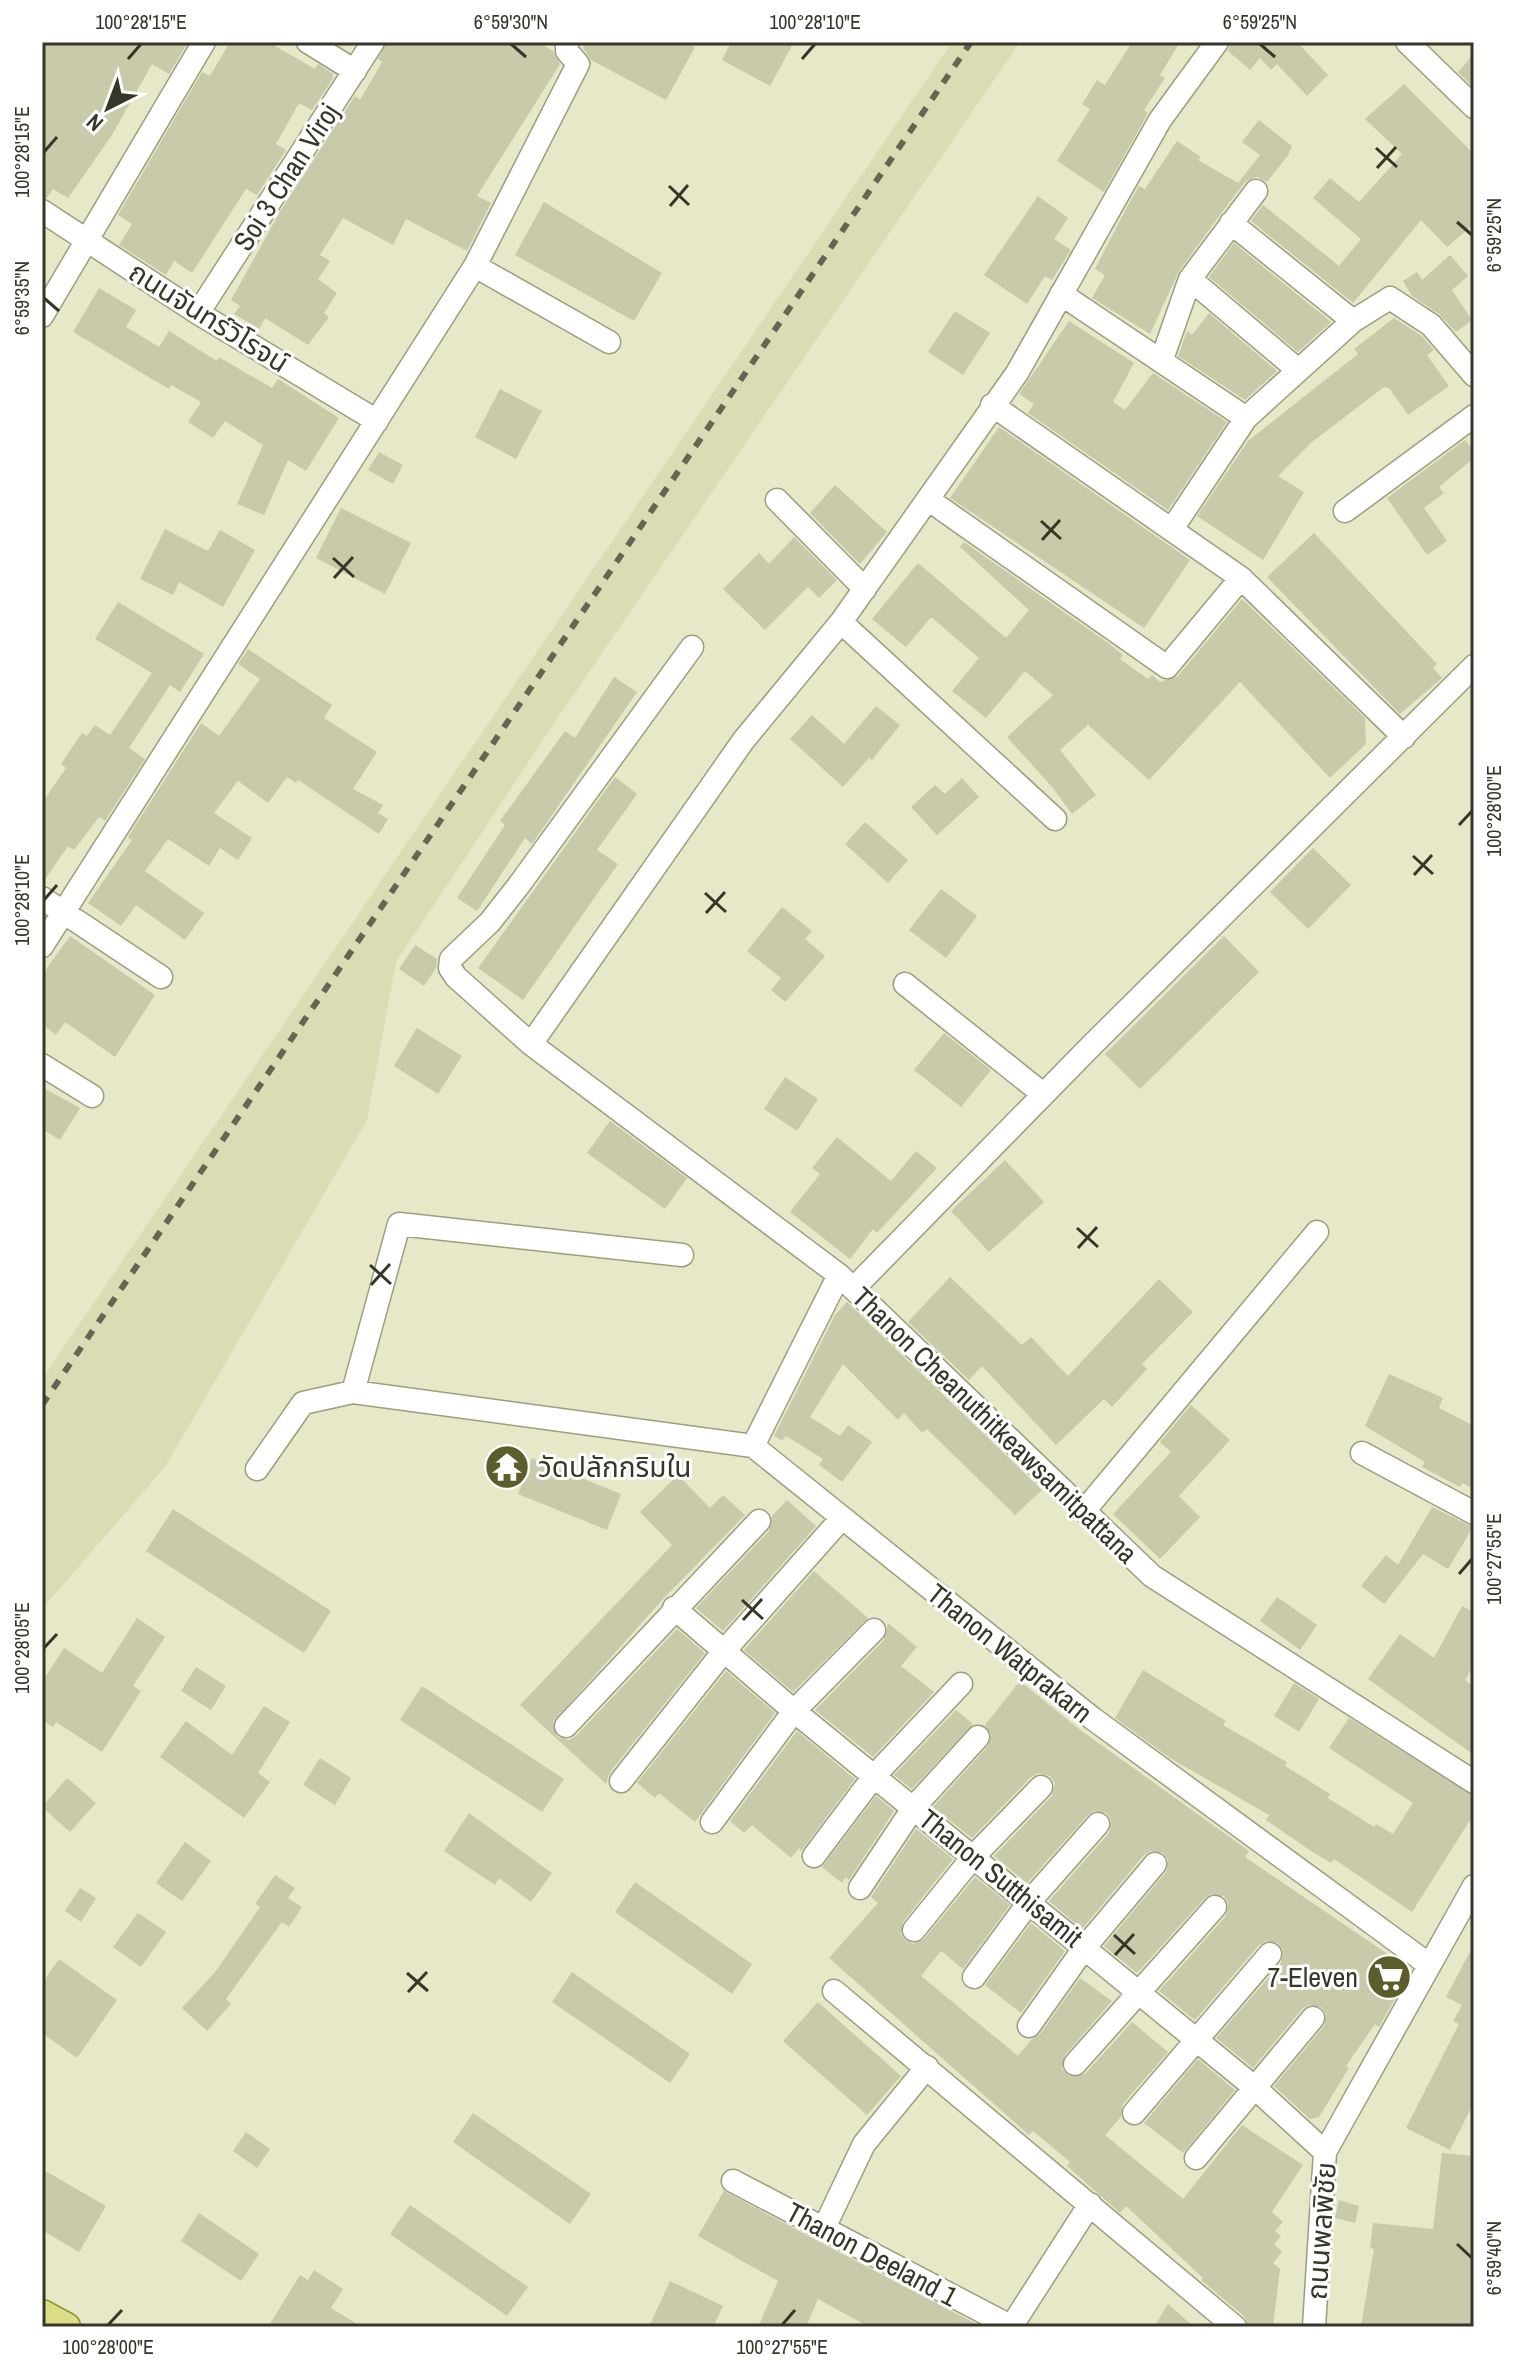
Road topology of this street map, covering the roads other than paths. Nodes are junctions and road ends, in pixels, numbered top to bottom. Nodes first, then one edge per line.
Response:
1 (204, 42) edge
2 (308, 42) edge
3 (373, 42) edge
4 (567, 42) edge
5 (1217, 42) edge
6 (1407, 42) edge
7 (355, 71) junction
8 (1474, 107) edge
9 (1256, 191) dead end
10 (42, 211) edge
11 (1231, 223) junction
12 (88, 239) junction
13 (475, 266) junction
14 (1190, 279) junction
15 (1061, 294) junction
16 (198, 313) junction
17 (42, 316) edge
18 (1353, 321) junction
19 (609, 342) dead end
20 (1162, 359) junction
21 (1298, 370) junction
22 (1474, 375) edge
23 (992, 405) junction
24 (1474, 416) edge
25 (1246, 418) junction
26 (377, 421) junction
27 (777, 500) dead end
28 (929, 500) junction
29 (1345, 511) dead end
30 (1172, 529) junction
31 (1241, 578) junction
32 (865, 589) junction
33 (841, 622) junction
34 (692, 647) dead end
35 (1474, 666) edge
36 (1404, 737) junction
37 (1055, 819) dead end
38 (42, 898) edge
39 (65, 911) junction
40 (42, 946) edge
41 (161, 977) dead end
42 (905, 984) dead end
43 (531, 1044) junction
44 (42, 1065) edge
45 (1043, 1094) junction
46 (92, 1096) dead end
47 (1317, 1232) dead end
48 (682, 1255) dead end
49 (846, 1282) junction
50 (353, 1392) junction
51 (753, 1446) junction
52 (1362, 1453) dead end
53 (257, 1469) dead end
54 (1084, 1511) junction
55 (1474, 1513) edge
56 (842, 1518) junction
57 (759, 1521) dead end
58 (674, 1608) junction
59 (874, 1630) dead end
60 (724, 1651) junction
61 (961, 1684) dead end
62 (794, 1711) junction
63 (566, 1726) dead end
64 (978, 1737) dead end
65 (875, 1775) junction
66 (621, 1781) dead end
67 (1474, 1782) edge
68 (1041, 1787) dead end
69 (914, 1807) junction
70 (712, 1822) dead end
71 (1098, 1824) dead end
72 (814, 1856) dead end
73 (973, 1857) junction
74 (1155, 1864) dead end
75 (1474, 1886) edge
76 (860, 1888) dead end
77 (1030, 1901) junction
78 (1215, 1907) dead end
79 (914, 1930) dead end
80 (1085, 1947) junction
81 (1270, 1954) dead end
82 (1428, 1964) junction
83 (974, 1977) dead end
84 (1138, 1990) junction
85 (834, 1991) dead end
86 (1313, 2018) dead end
87 (1029, 2026) dead end
88 (1198, 2040) junction
89 (1075, 2064) dead end
90 (927, 2067) junction
91 (1254, 2087) junction
92 (1134, 2113) dead end
93 (1325, 2152) junction
94 (1196, 2158) dead end
95 (733, 2181) dead end
96 (1090, 2204) junction
97 (824, 2228) junction
98 (42, 2314) edge
99 (66, 2327) edge
100 (1011, 2327) edge
101 (1235, 2327) edge
102 (1314, 2327) edge

1 - 12 street
2 - 7 street
3 - 7 street, Soi 3 Chan Viroj
4 - 13 street
5 - 15 street
6 - 8 street
7 - 16 street, Soi 3 Chan Viroj
9 - 11 street
10 - 12 street, ถนนจันทร์วิโรจน์
11 - 14 street
11 - 18 street
12 - 16 street, ถนนจันทร์วิโรจน์
12 - 17 street
13 - 19 street
13 - 26 street
14 - 20 street
14 - 21 street
15 - 20 street
15 - 23 street
16 - 26 street, ถนนจันทร์วิโรจน์
18 - 21 street
18 - 22 street
20 - 25 street
21 - 25 street
23 - 28 street
23 - 30 street
24 - 29 street
25 - 30 street
26 - 39 street
27 - 32 street
28 - 31 street
28 - 32 street
30 - 31 street
31 - 36 street
32 - 33 street
33 - 37 street
33 - 43 street
34 - 43 street, Thanon Cheanuthitkeawsamitpattana
35 - 36 street
36 - 45 street
38 - 39 street
39 - 40 street
39 - 41 street
42 - 45 street
43 - 49 street, Thanon Cheanuthitkeawsamitpattana
44 - 46 street
45 - 49 street
47 - 54 street
48 - 50 street
49 - 51 street
49 - 54 street, Thanon Cheanuthitkeawsamitpattana
50 - 51 street
50 - 53 street
51 - 56 street, Thanon Watprakarn
52 - 55 street
54 - 67 street, Thanon Cheanuthitkeawsamitpattana
56 - 60 street
56 - 82 street, Thanon Watprakarn
57 - 58 street
58 - 60 street, Thanon Sutthisamit
58 - 63 street
59 - 62 street
60 - 62 street, Thanon Sutthisamit
60 - 66 street
61 - 65 street
62 - 65 street, Thanon Sutthisamit
62 - 70 street
64 - 69 street
65 - 69 street, Thanon Sutthisamit
65 - 72 street
68 - 73 street
69 - 73 street, Thanon Sutthisamit
69 - 76 street
71 - 77 street
73 - 77 street, Thanon Sutthisamit
73 - 79 street
74 - 80 street
75 - 82 street, ถนนพลพิชัย
77 - 80 street, Thanon Sutthisamit
77 - 83 street
78 - 84 street
80 - 84 street, Thanon Sutthisamit
80 - 87 street
81 - 88 street
82 - 93 street, ถนนพลพิชัย
84 - 88 street, Thanon Sutthisamit
84 - 89 street
85 - 90 street
86 - 91 street
88 - 91 street, Thanon Sutthisamit
88 - 92 street
90 - 96 street
90 - 97 street
91 - 93 street, Thanon Sutthisamit
91 - 94 street
93 - 102 street, ถนนพลพิชัย
95 - 97 street, Thanon Deeland 1
96 - 100 street
96 - 101 street
97 - 100 street, Thanon Deeland 1
98 - 99 main road

